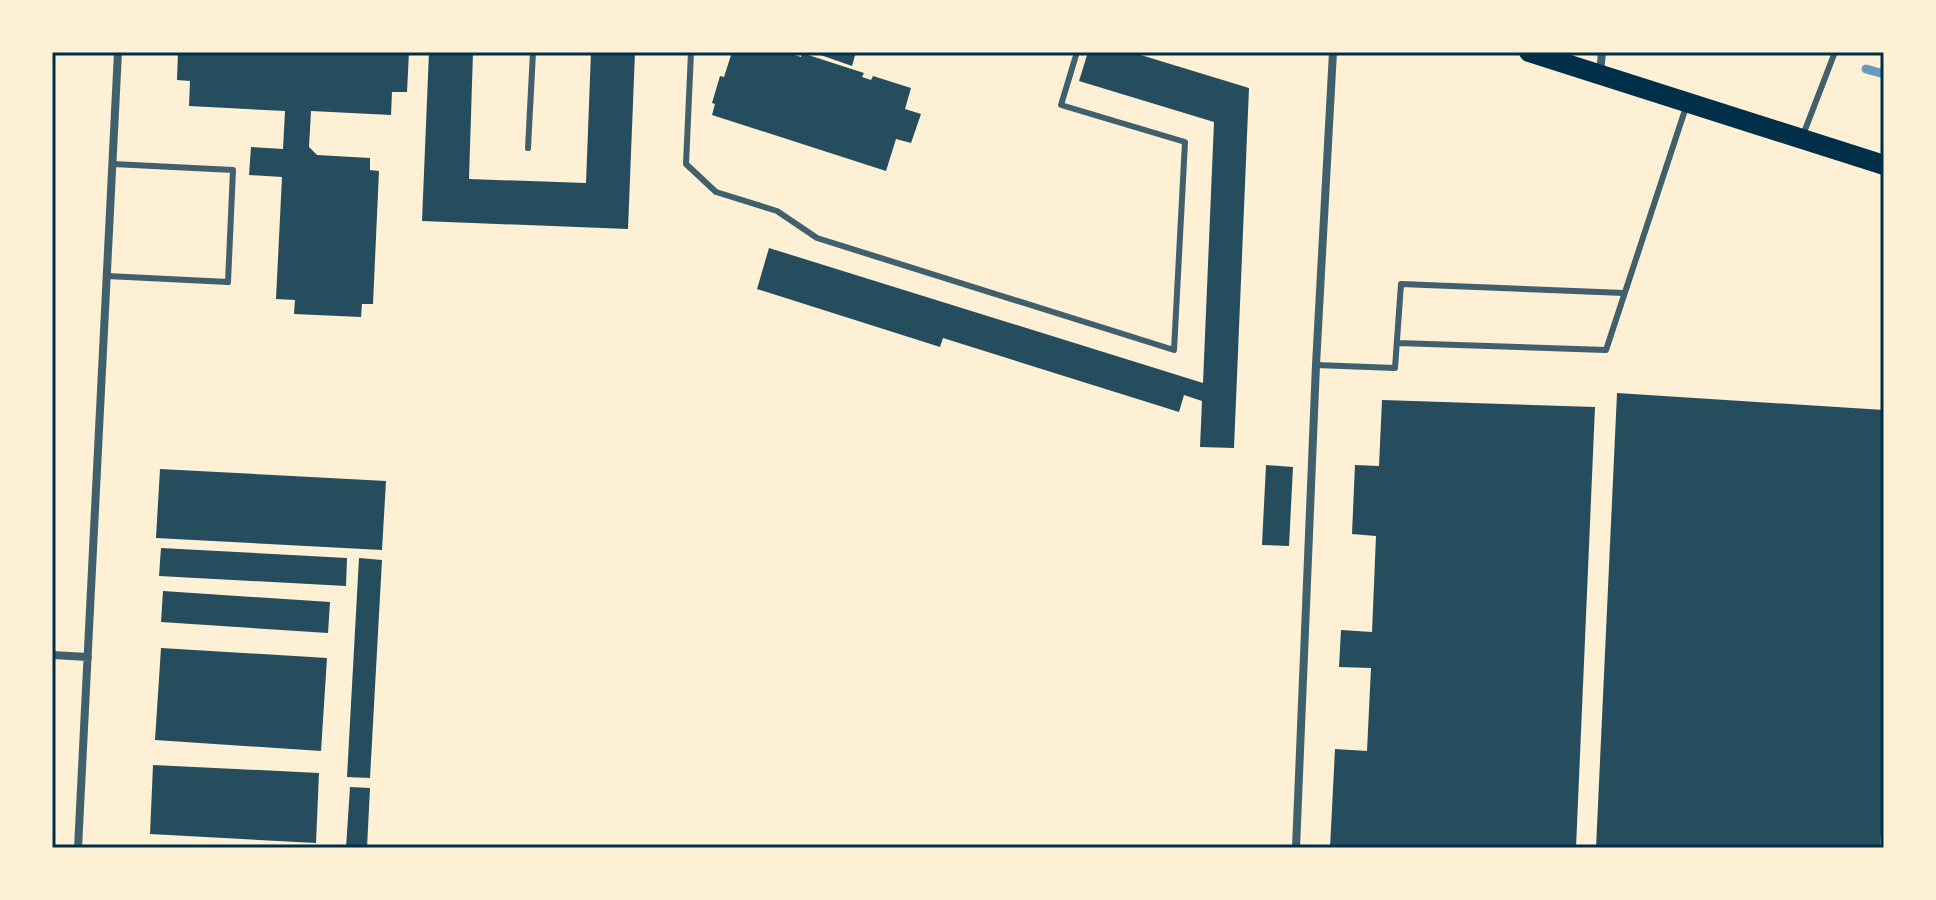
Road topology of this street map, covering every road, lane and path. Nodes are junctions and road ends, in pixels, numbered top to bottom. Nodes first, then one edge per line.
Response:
1 (118, 52) edge
2 (533, 52) edge
3 (691, 52) edge
4 (1077, 52) edge
5 (1333, 52) edge
6 (1529, 52) edge
7 (1602, 52) edge
8 (1835, 52) edge
9 (1600, 74) junction
10 (1687, 103) junction
11 (1802, 139) junction
12 (528, 148) dead end
13 (113, 164) junction
14 (1884, 165) edge
15 (107, 276) junction
16 (1624, 293) junction
17 (1397, 343) junction
18 (1316, 365) junction
19 (52, 655) edge
20 (88, 657) junction
21 (78, 848) edge
22 (1296, 848) edge

1 - 13 street
2 - 12 lane
3 - 4 lane
5 - 18 street
6 - 9 main road
7 - 9 street
8 - 11 lane
9 - 10 main road
10 - 11 main road
10 - 16 lane
11 - 14 main road
13 - 15 street
13 - 15 lane
15 - 20 street
16 - 17 lane
16 - 17 lane
17 - 18 lane
18 - 22 street
19 - 20 street
20 - 21 street

